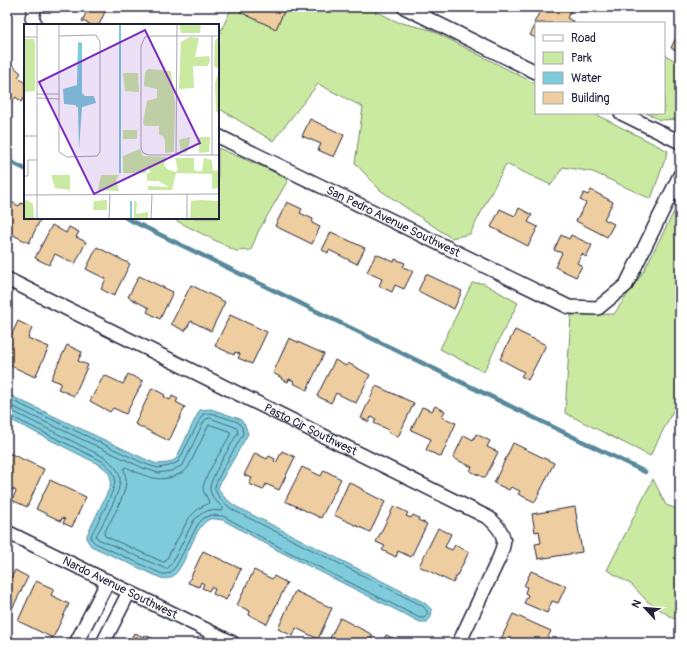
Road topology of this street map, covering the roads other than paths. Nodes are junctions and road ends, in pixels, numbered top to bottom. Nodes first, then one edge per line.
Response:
1 (35, 7) edge
2 (404, 7) edge
3 (35, 24) edge
4 (535, 72) edge
5 (623, 114) edge
6 (219, 136) edge
7 (680, 142) edge
8 (680, 175) edge
9 (7, 279) edge
10 (7, 532) edge
11 (108, 581) junction
12 (129, 592) junction
13 (76, 643) edge
14 (103, 643) edge
15 (233, 643) edge
16 (459, 643) edge

1 - 3 street
2 - 4 street
5 - 7 street
6 - 8 street, San Pedro Avenue Southwest
9 - 16 street, Pasto Cir Southwest
10 - 11 street, Nardo Avenue Southwest
11 - 12 street, Nardo Avenue Southwest
11 - 13 street
12 - 14 street
12 - 15 street, Nardo Avenue Southwest

